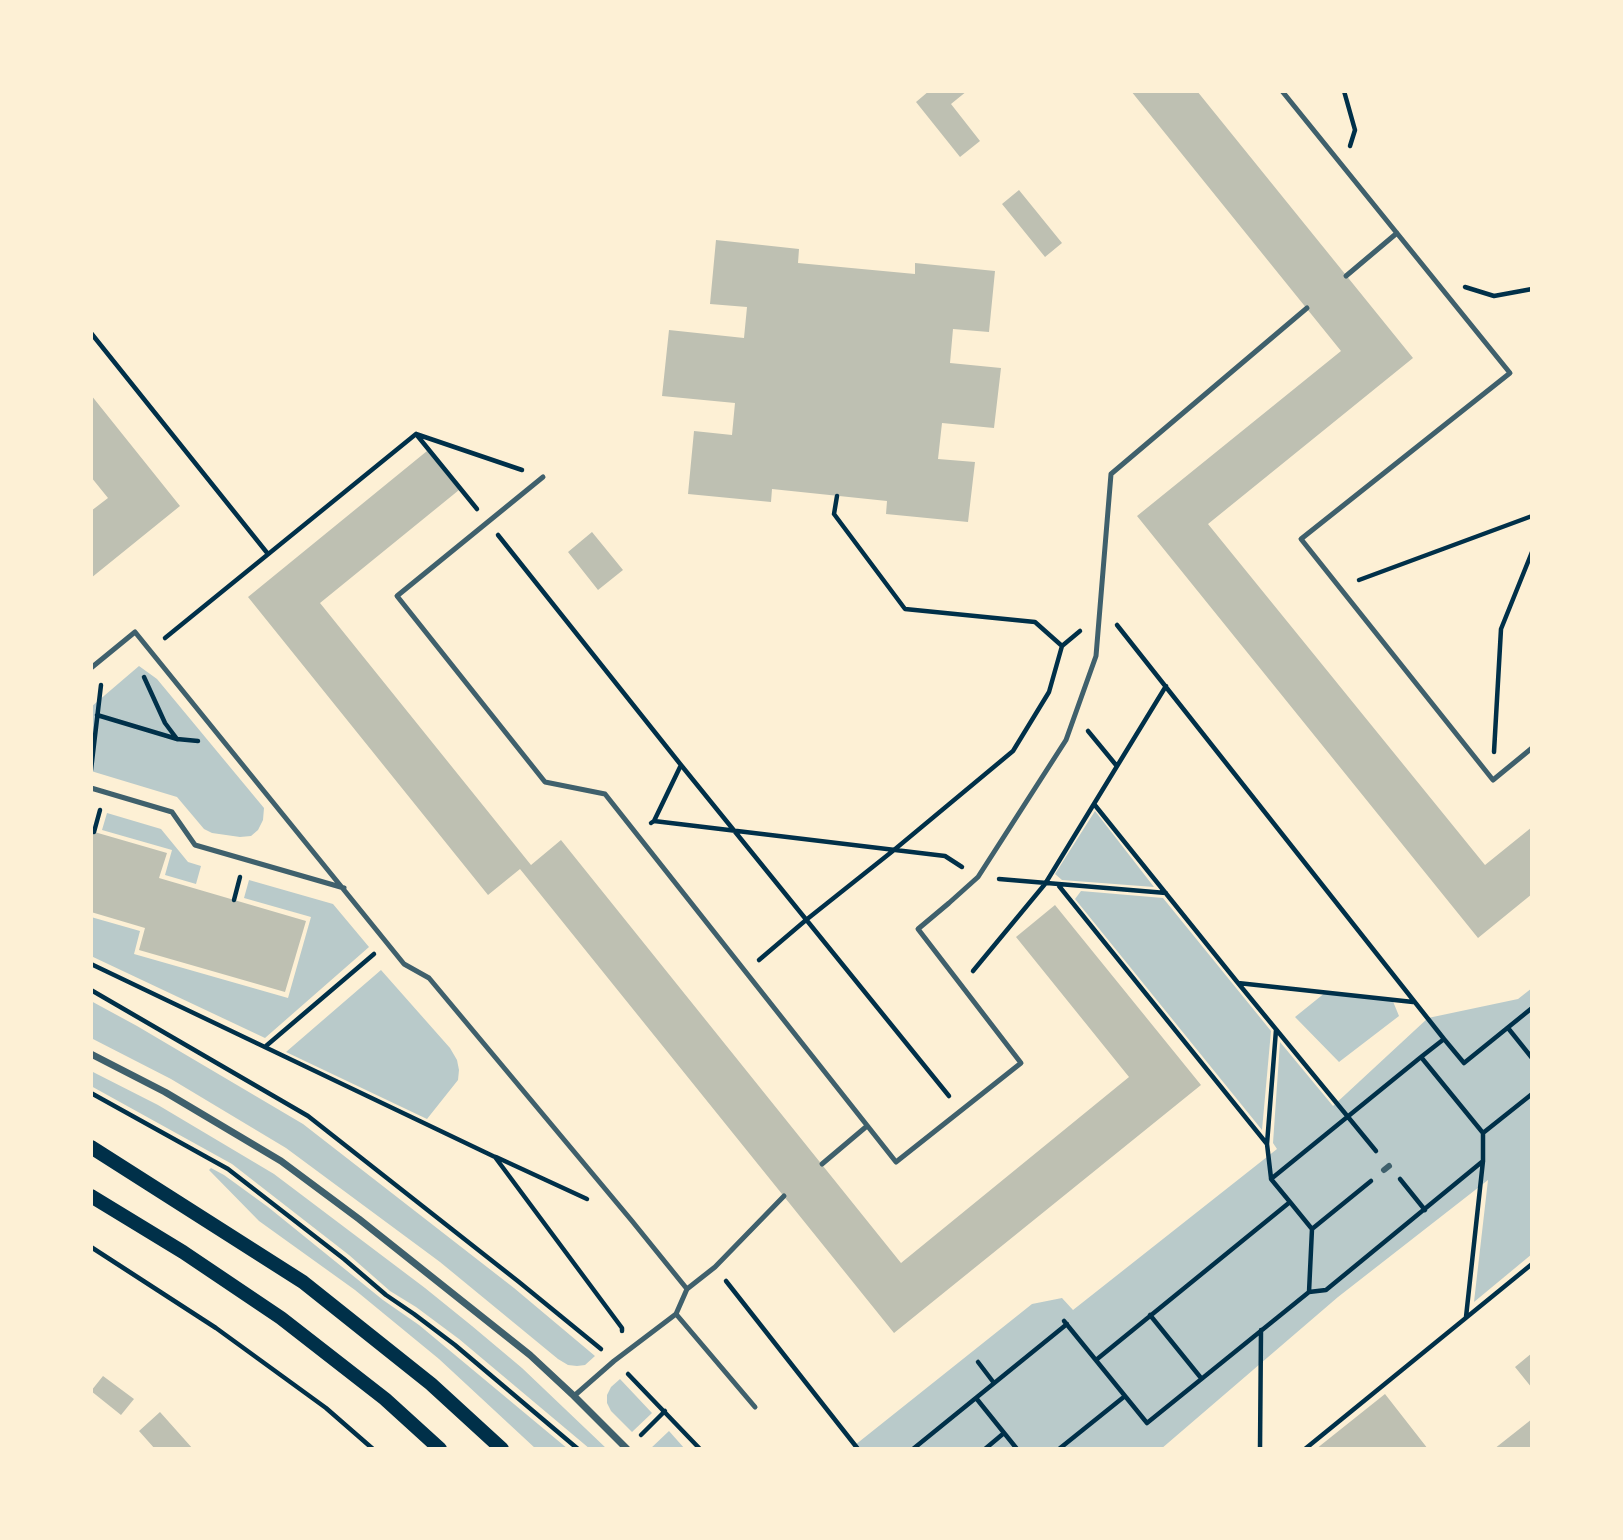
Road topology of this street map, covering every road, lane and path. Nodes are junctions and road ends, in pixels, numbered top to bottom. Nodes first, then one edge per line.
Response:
1 (1282, 91) edge
2 (1344, 91) edge
3 (1343, 167) junction
4 (1397, 233) junction
5 (1346, 276) dead end
6 (1432, 277) junction
7 (1532, 289) edge
8 (1307, 308) dead end
9 (91, 333) edge
10 (416, 434) junction
11 (543, 477) joint
12 (836, 496) dead end
13 (1532, 516) edge
14 (488, 523) junction
15 (1532, 552) edge
16 (268, 554) junction
17 (1339, 587) junction
18 (1101, 605) junction
19 (1100, 616) junction
20 (160, 642) dead end
21 (1062, 646) junction
22 (150, 650) junction
23 (105, 656) junction
24 (91, 668) edge
25 (1166, 686) junction
26 (97, 715) junction
27 (177, 739) junction
28 (226, 744) junction
29 (1532, 748) edge
30 (681, 765) junction
31 (91, 774) edge
32 (1493, 780) junction
33 (91, 788) edge
34 (1094, 804) junction
35 (654, 821) junction
36 (734, 831) junction
37 (636, 834) junction
38 (894, 850) junction
39 (978, 877) junction
40 (1045, 884) junction
41 (1058, 884) junction
42 (344, 888) junction
43 (1166, 893) junction
44 (806, 920) junction
45 (387, 943) junction
46 (91, 964) edge
47 (745, 972) junction
48 (1238, 983) junction
49 (961, 985) junction
50 (91, 990) edge
51 (1414, 1002) junction
52 (1532, 1008) edge
53 (1508, 1028) junction
54 (1276, 1029) junction
55 (1444, 1039) junction
56 (266, 1046) junction
57 (91, 1054) edge
58 (1421, 1057) junction
59 (1532, 1058) edge
60 (91, 1093) edge
61 (1532, 1094) edge
62 (961, 1111) junction
63 (1345, 1119) junction
64 (867, 1126) junction
65 (1483, 1133) junction
66 (1267, 1144) junction
67 (91, 1147) edge
68 (495, 1157) junction
69 (1483, 1161) junction
70 (822, 1164) dead end
71 (1387, 1168) dead end
72 (1272, 1178) junction
73 (91, 1196) edge
74 (784, 1196) dead end
75 (1290, 1202) junction
76 (595, 1203) dead end
77 (1312, 1229) junction
78 (91, 1247) edge
79 (1532, 1264) edge
80 (715, 1267) junction
81 (687, 1289) junction
82 (1309, 1292) junction
83 (676, 1314) junction
84 (1150, 1315) junction
85 (1466, 1318) junction
86 (1261, 1329) junction
87 (1096, 1360) junction
88 (614, 1361) junction
89 (978, 1362) dead end
90 (1201, 1378) junction
91 (995, 1383) junction
92 (574, 1396) junction
93 (1125, 1396) junction
94 (976, 1398) junction
95 (755, 1407) dead end
96 (665, 1411) junction
97 (1004, 1433) junction
98 (639, 1437) dead end
99 (915, 1448) edge
100 (373, 1449) edge
101 (440, 1449) edge
102 (502, 1449) edge
103 (578, 1449) edge
104 (627, 1449) edge
105 (700, 1449) edge
106 (858, 1449) edge
107 (985, 1449) edge
108 (1017, 1449) edge
109 (1059, 1449) edge
110 (1260, 1449) edge
111 (1305, 1449) edge

1 - 3 lane
2 - 3 path
3 - 4 lane
4 - 5 lane
4 - 6 lane
6 - 7 path
6 - 17 lane
8 - 18 lane
9 - 16 path
10 - 11 path
10 - 14 path
10 - 16 path
11 - 14 lane
12 - 21 path
13 - 17 path
14 - 30 path
14 - 37 lane
15 - 32 path
16 - 20 path
17 - 32 lane
18 - 19 lane
18 - 25 path
19 - 21 path
19 - 39 lane
21 - 38 path
22 - 23 lane
22 - 27 path
22 - 28 lane
23 - 24 lane
23 - 26 path
25 - 34 path
25 - 51 path
26 - 27 path
26 - 31 path
27 - 28 path
28 - 42 lane
29 - 32 lane
30 - 35 path
30 - 36 path
33 - 42 lane
34 - 40 path
34 - 43 path
35 - 36 path
35 - 37 path
36 - 38 path
36 - 44 path
37 - 47 lane
38 - 39 path
38 - 44 path
39 - 40 path
39 - 49 lane
40 - 41 path
40 - 49 path
41 - 43 path
41 - 66 path
42 - 45 lane
43 - 48 path
44 - 47 path
44 - 62 path
45 - 56 path
45 - 81 lane
46 - 56 path
47 - 64 lane
48 - 51 path
48 - 54 path
49 - 62 lane
50 - 88 path
51 - 55 path
52 - 53 path
53 - 55 path
53 - 59 path
54 - 63 path
54 - 66 path
55 - 58 path
56 - 68 path
57 - 92 street
58 - 63 path
58 - 65 path
60 - 103 path
61 - 65 path
62 - 64 lane
63 - 72 path
64 - 70 lane
65 - 69 path
66 - 72 path
67 - 102 main road
68 - 76 path
68 - 88 path
69 - 82 path
69 - 85 path
71 - 77 path
72 - 75 path
73 - 101 main road
74 - 80 lane
75 - 77 path
75 - 84 path
77 - 82 path
78 - 100 path
79 - 85 path
80 - 81 lane
80 - 106 path
81 - 83 lane
82 - 86 path
83 - 88 lane
83 - 95 lane
84 - 87 path
84 - 90 path
85 - 111 path
86 - 90 path
86 - 110 path
87 - 91 path
87 - 93 path
88 - 92 lane
88 - 96 path
89 - 91 path
90 - 93 path
91 - 94 path
92 - 104 street
93 - 109 path
94 - 97 path
94 - 99 path
96 - 98 path
96 - 105 path
97 - 107 path
97 - 108 path

